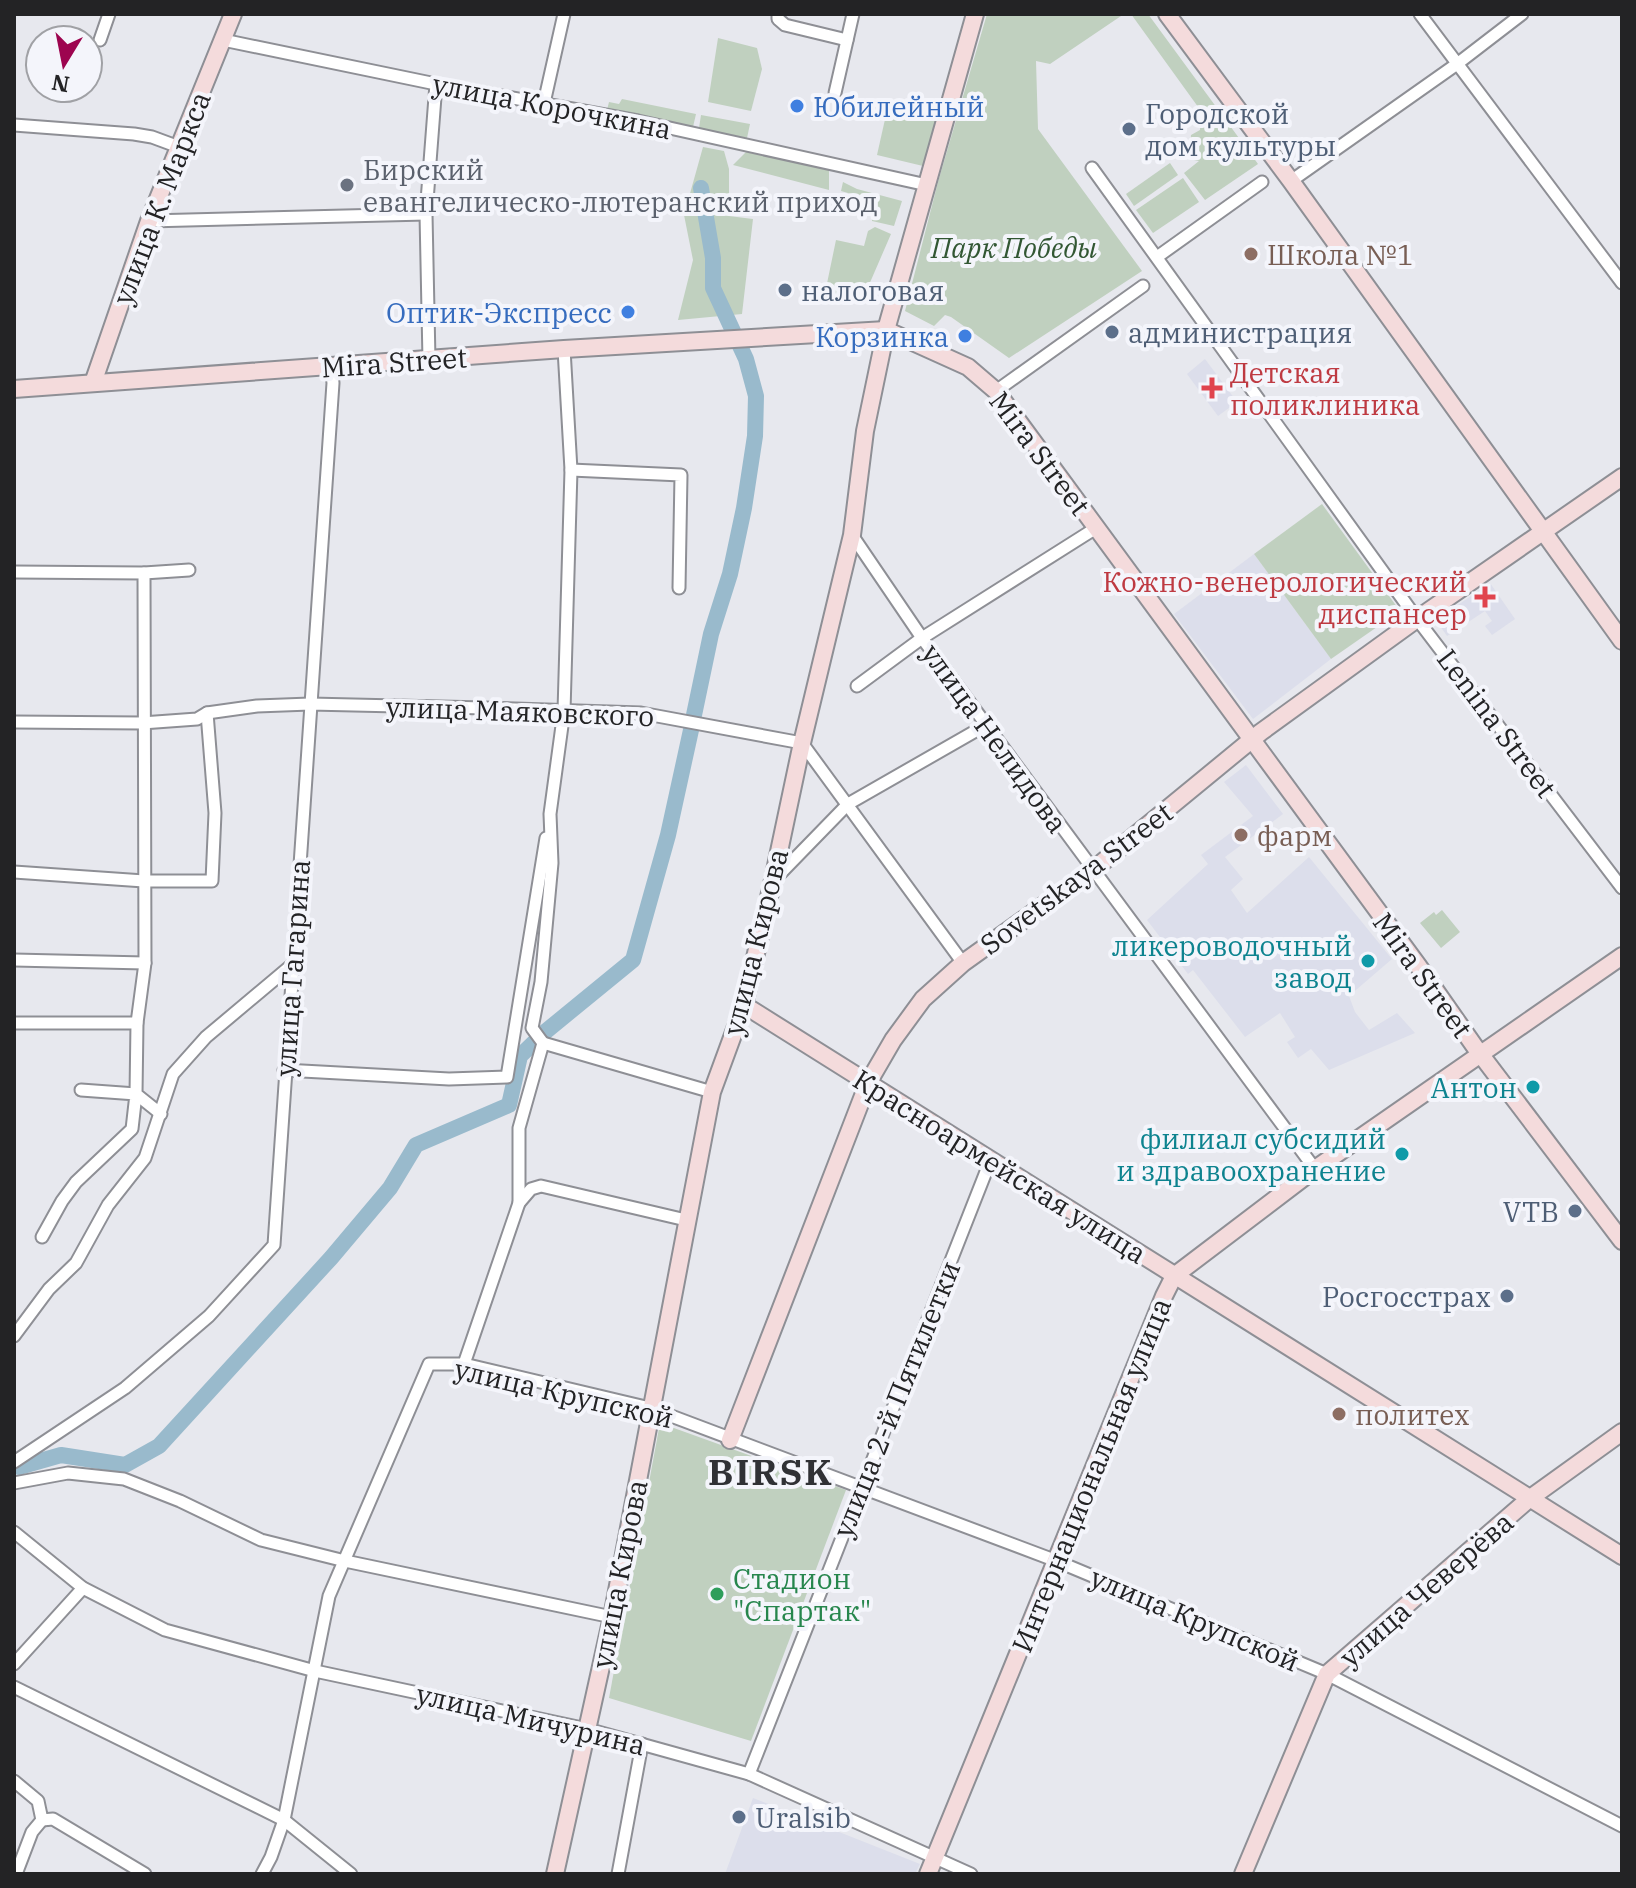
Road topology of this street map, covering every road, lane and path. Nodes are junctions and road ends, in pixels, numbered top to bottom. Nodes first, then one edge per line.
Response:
1 (233, 14) edge
2 (564, 14) edge
3 (778, 14) edge
4 (853, 14) edge
5 (975, 14) edge
6 (1167, 14) edge
7 (1420, 14) edge
8 (1522, 14) edge
9 (223, 40) junction
10 (847, 40) junction
11 (1457, 64) junction
12 (436, 84) junction
13 (835, 93) dead end
14 (544, 103) junction
15 (14, 125) edge
16 (179, 147) junction
17 (1092, 168) dead end
18 (1291, 181) junction
19 (1262, 182) dead end
20 (927, 185) junction
21 (426, 214) junction
22 (149, 221) junction
23 (1157, 257) junction
24 (1622, 283) edge
25 (1143, 286) dead end
26 (886, 330) junction
27 (564, 349) junction
28 (429, 360) junction
29 (331, 367) junction
30 (93, 383) junction
31 (14, 389) edge
32 (996, 391) junction
33 (571, 470) junction
34 (1622, 477) edge
35 (1096, 528) junction
36 (1545, 532) junction
37 (852, 535) junction
38 (189, 570) dead end
39 (14, 572) edge
40 (144, 573) junction
41 (679, 588) dead end
42 (1417, 619) junction
43 (922, 638) junction
44 (1622, 641) edge
45 (857, 686) dead end
46 (310, 704) junction
47 (564, 711) junction
48 (207, 713) junction
49 (14, 722) edge
50 (142, 723) junction
51 (986, 725) junction
52 (1252, 742) junction
53 (802, 743) junction
54 (848, 804) junction
55 (550, 814) junction
56 (1093, 870) junction
57 (14, 872) edge
58 (773, 880) junction
59 (144, 881) junction
60 (1622, 888) edge
61 (1622, 956) edge
62 (14, 960) edge
63 (145, 963) junction
64 (963, 963) junction
65 (293, 964) junction
66 (744, 1005) junction
67 (14, 1023) edge
68 (137, 1023) junction
69 (542, 1042) junction
70 (1481, 1055) junction
71 (284, 1070) junction
72 (868, 1083) junction
73 (81, 1090) dead end
74 (712, 1092) junction
75 (136, 1094) junction
76 (161, 1114) junction
77 (991, 1159) junction
78 (1315, 1169) junction
79 (519, 1203) junction
80 (686, 1220) junction
81 (42, 1237) dead end
82 (1622, 1241) edge
83 (1174, 1276) junction
84 (14, 1336) edge
85 (464, 1364) junction
86 (650, 1408) junction
87 (1622, 1432) edge
88 (730, 1440) junction
89 (14, 1462) edge
90 (14, 1483) edge
91 (862, 1487) junction
92 (1529, 1499) junction
93 (14, 1532) edge
94 (1622, 1556) edge
95 (1054, 1560) junction
96 (345, 1561) junction
97 (83, 1588) junction
98 (612, 1617) junction
99 (14, 1664) edge
100 (315, 1671) junction
101 (1327, 1674) junction
102 (14, 1687) edge
103 (587, 1729) junction
104 (642, 1744) junction
105 (749, 1774) junction
106 (14, 1781) edge
107 (42, 1820) junction
108 (284, 1820) junction
109 (1622, 1826) edge
110 (931, 1867) edge
111 (559, 1873) edge
112 (16, 1874) edge
113 (145, 1874) edge
114 (262, 1874) edge
115 (351, 1874) edge
116 (618, 1874) edge
117 (971, 1874) edge
118 (1243, 1874) edge

1 - 9 street, улица К. Маркса
2 - 14 street
3 - 10 street
4 - 10 street
5 - 20 street, улица Кирова
6 - 18 street
7 - 11 street
8 - 11 street
9 - 12 street, улица Корочкина
9 - 16 street, улица К. Маркса
10 - 13 street
11 - 18 street
11 - 24 street
12 - 14 street, улица Корочкина
12 - 21 street
14 - 20 street, улица Корочкина
15 - 16 street
16 - 22 street, улица К. Маркса
17 - 23 street, Lenina Street
18 - 36 street
19 - 23 street
20 - 26 street, улица Кирова
21 - 22 street
21 - 28 street
22 - 30 street, улица К. Маркса
23 - 42 street, Lenina Street
25 - 32 street
26 - 27 street, Mira Street
26 - 32 street, Mira Street
26 - 37 street, улица Кирова
27 - 28 street, Mira Street
27 - 33 street
28 - 29 street, Mira Street
29 - 30 street, Mira Street
29 - 46 street, улица Гагарина
30 - 31 street, Mira Street
32 - 35 street, Mira Street
33 - 41 street
33 - 47 street
34 - 36 street, Sovetskaya Street
35 - 43 street
35 - 52 street, Mira Street
36 - 42 street, Sovetskaya Street
36 - 44 street
37 - 43 street, улица Нелидова
37 - 53 street, улица Кирова
38 - 40 street
39 - 40 street
40 - 50 street
42 - 52 street, Sovetskaya Street
42 - 60 street, Lenina Street
43 - 45 street
43 - 51 street, улица Нелидова
46 - 47 street, улица Маяковского
46 - 48 street, улица Маяковского
46 - 65 street, улица Гагарина
47 - 53 street, улица Маяковского
47 - 55 street
48 - 50 street, улица Маяковского
48 - 59 street
49 - 50 street, улица Маяковского
50 - 59 street
51 - 54 street
51 - 56 street, улица Нелидова
52 - 56 street, Sovetskaya Street
52 - 70 street, Mira Street
53 - 54 street
53 - 58 street, улица Кирова
54 - 58 street
54 - 64 street
55 - 69 street
55 - 71 street
56 - 64 street, Sovetskaya Street
56 - 78 street, улица Нелидова
57 - 59 street
58 - 66 street, улица Кирова
59 - 63 street
61 - 70 street, Интернациональная улица
62 - 63 street
63 - 68 street
64 - 72 street, Sovetskaya Street
65 - 71 street, улица Гагарина
65 - 76 street
66 - 72 street, Красноармейская улица
66 - 74 street, улица Кирова
67 - 68 street
68 - 75 street
69 - 74 street
69 - 79 street
70 - 78 street, Интернациональная улица
70 - 82 street, Mira Street
71 - 89 street, улица Гагарина
72 - 77 street, Красноармейская улица
72 - 88 street, Sovetskaya Street
73 - 75 street
74 - 80 street, улица Кирова
75 - 76 street
75 - 81 street
76 - 84 street
77 - 83 street, Красноармейская улица
77 - 91 street, улица 2-й Пятилетки
78 - 83 street, Интернациональная улица
79 - 80 street
79 - 85 street
80 - 86 street, улица Кирова
83 - 92 street, Красноармейская улица
83 - 95 street, Интернациональная улица
85 - 86 street, улица Крупской
85 - 96 street, улица Крупской
86 - 88 street, улица Крупской
86 - 98 street, улица Кирова
87 - 92 street, улица Чеверёва
88 - 91 street, улица Крупской
90 - 96 street
91 - 95 street, улица Крупской
91 - 105 street, улица 2-й Пятилетки
92 - 94 street, Красноармейская улица
92 - 101 street, улица Чеверёва
93 - 97 street, улица Мичурина
95 - 101 street, улица Крупской
95 - 110 street, Интернациональная улица
96 - 98 street
96 - 100 street
97 - 99 street
97 - 100 street, улица Мичурина
98 - 103 street, улица Кирова
100 - 103 street, улица Мичурина
100 - 108 street
101 - 109 street, улица Крупской
101 - 118 street, улица Чеверёва
102 - 108 street
103 - 104 street, улица Мичурина
103 - 111 street, улица Кирова
104 - 105 street, улица Мичурина
104 - 116 street
105 - 110 street, улица Мичурина
106 - 107 street
107 - 112 street
107 - 113 street
108 - 114 street
108 - 115 street
110 - 117 street, улица Мичурина

